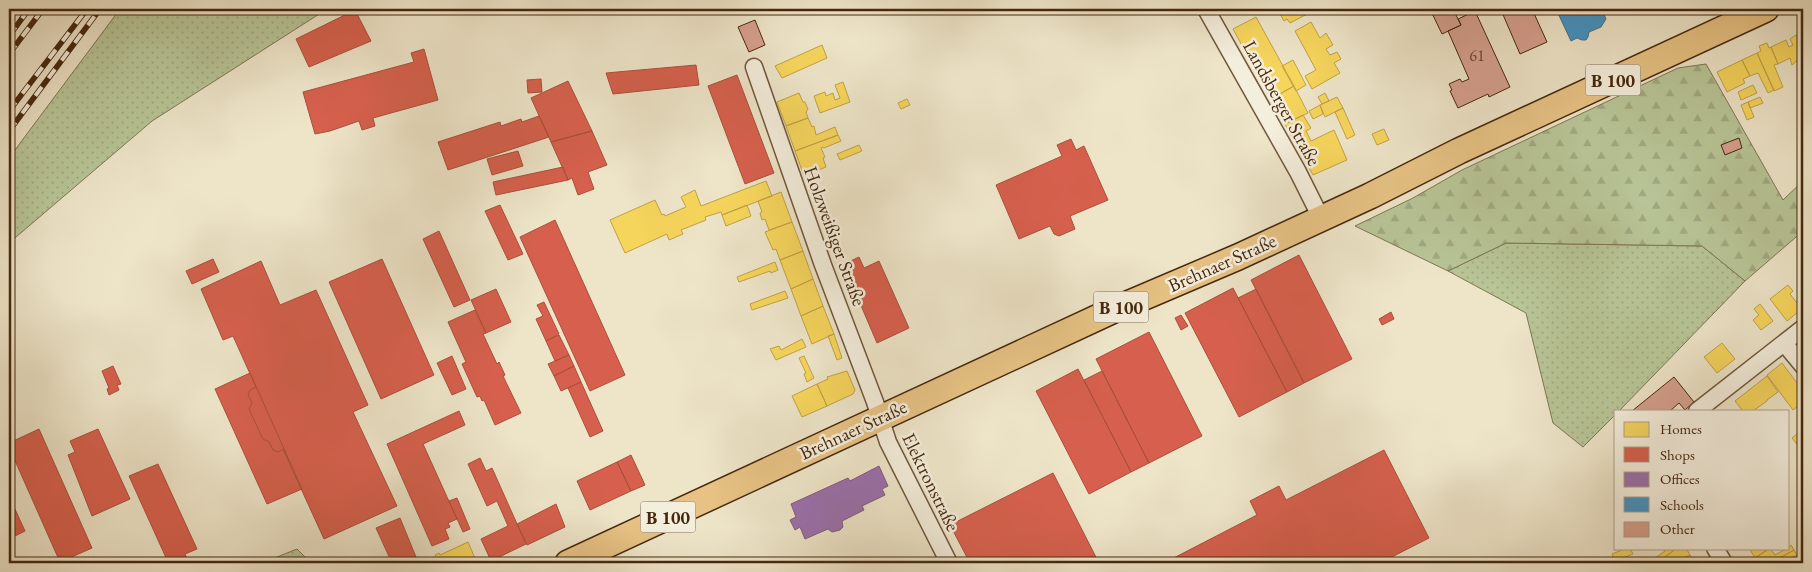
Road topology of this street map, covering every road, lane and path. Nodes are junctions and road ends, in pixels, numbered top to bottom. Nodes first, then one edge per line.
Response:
1 (1206, 9) edge
2 (1766, 9) edge
3 (754, 67) dead end
4 (1321, 218) junction
5 (1803, 328) edge
6 (1784, 342) junction
7 (1803, 366) edge
8 (1697, 410) edge
9 (880, 418) junction
10 (1716, 550) edge
11 (568, 563) edge
12 (949, 563) edge
13 (1724, 563) edge

1 - 4 street, Landsberger Straße
2 - 4 main road, Brehnaer Straße / B 100
3 - 9 street, Holzweißiger Straße
4 - 9 main road, Brehnaer Straße / B 100
5 - 6 street
6 - 7 street
6 - 8 street
9 - 11 main road, Brehnaer Straße / B 100
9 - 12 street, Elektronstraße
10 - 13 street

